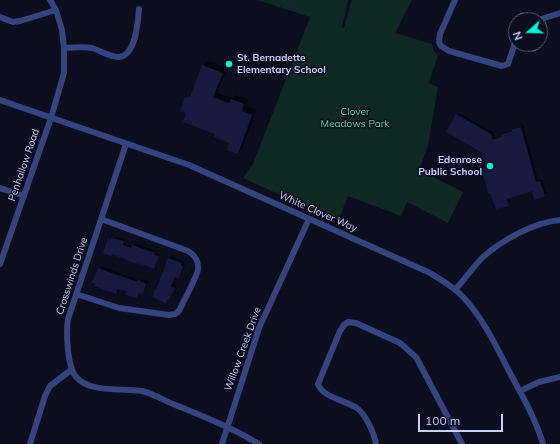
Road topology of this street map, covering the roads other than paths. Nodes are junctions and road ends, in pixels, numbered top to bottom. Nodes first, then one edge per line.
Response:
1 (50, 0) edge
2 (454, 0) edge
3 (139, 9) dead end
4 (56, 10) junction
5 (560, 13) edge
6 (0, 17) edge
7 (548, 17) edge
8 (64, 48) junction
9 (512, 52) edge
10 (0, 100) edge
11 (51, 118) junction
12 (126, 144) junction
13 (0, 188) edge
14 (24, 196) junction
15 (101, 219) junction
16 (309, 219) junction
17 (560, 220) edge
18 (0, 264) edge
19 (456, 290) junction
20 (76, 294) junction
21 (71, 370) junction
22 (560, 377) edge
23 (520, 392) junction
24 (227, 427) junction
25 (30, 444) edge
26 (222, 444) edge
27 (259, 444) edge
28 (376, 444) edge
29 (462, 444) edge
30 (543, 444) edge

1 - 4 street, Penhallow Road
2 - 9 street
3 - 8 street
4 - 6 street
4 - 8 street, Penhallow Road
5 - 7 street
8 - 11 street, Penhallow Road
10 - 11 street, White Clover Way
11 - 12 street, White Clover Way
11 - 14 street, Penhallow Road
12 - 15 street, Crosswinds Drive
12 - 16 street, White Clover Way
13 - 14 street
14 - 18 street, Penhallow Road
15 - 20 street, Crosswinds Drive
15 - 20 street
16 - 19 street, White Clover Way
16 - 24 street, Willow Creek Drive
17 - 19 street
19 - 23 street, White Clover Way
20 - 21 street, Crosswinds Drive
21 - 24 street
21 - 25 street
22 - 23 street
23 - 30 street, White Clover Way
24 - 26 street, Willow Creek Drive
24 - 27 street
28 - 29 street

